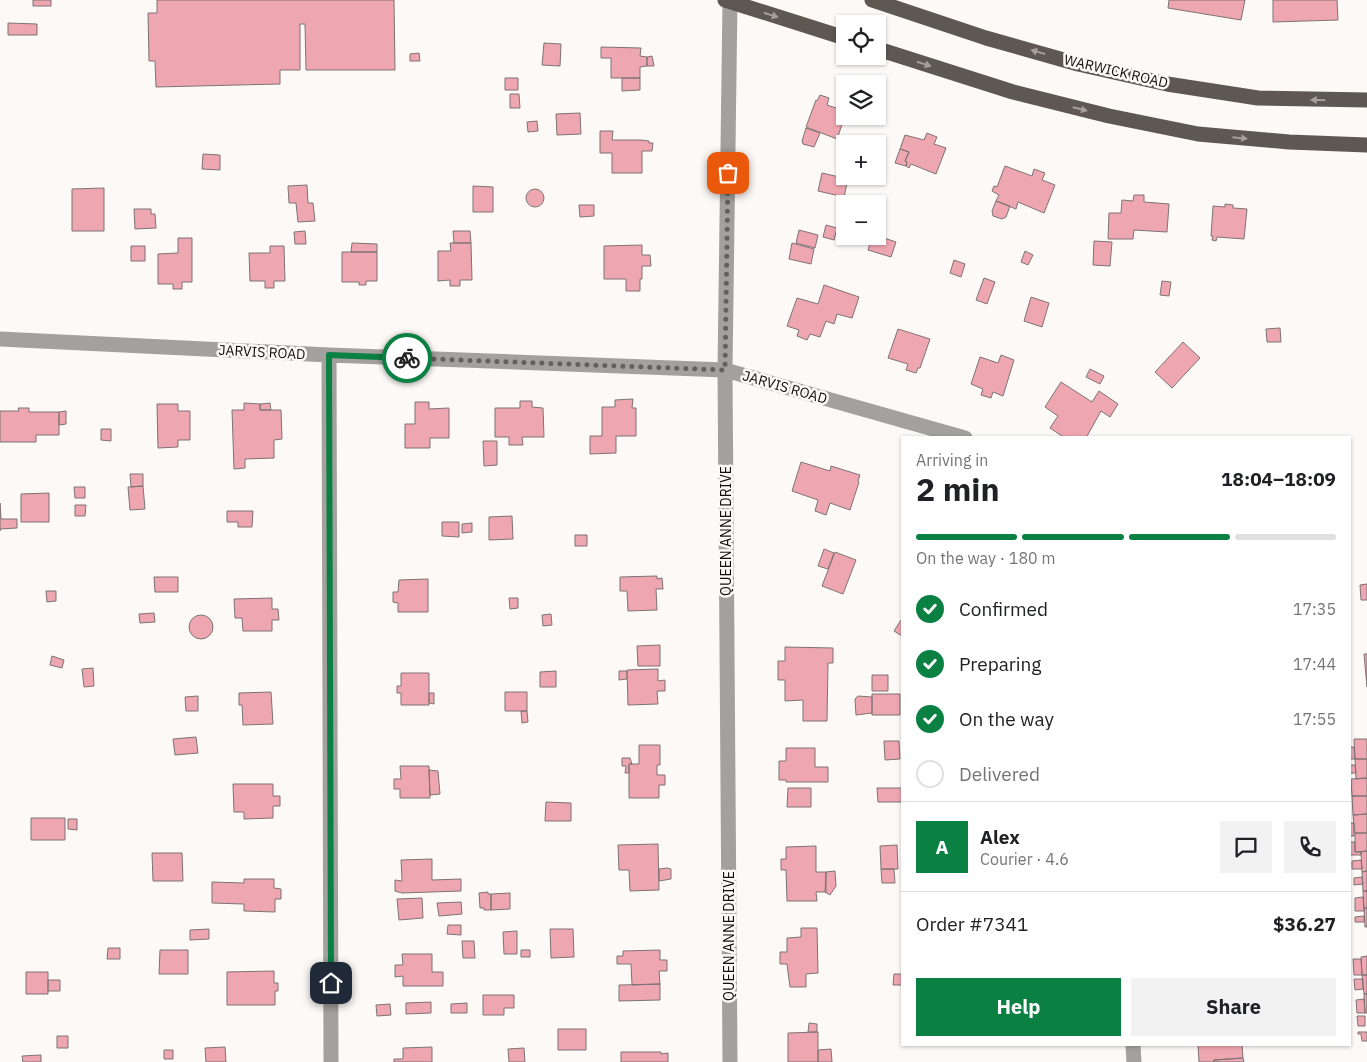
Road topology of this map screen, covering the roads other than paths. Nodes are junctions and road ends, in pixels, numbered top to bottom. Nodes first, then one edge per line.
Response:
1 (728, 0) edge
2 (872, 0) edge
3 (836, 35) edge
4 (886, 52) edge
5 (1367, 100) edge
6 (1367, 145) edge
7 (0, 339) edge
8 (329, 355) junction
9 (725, 370) junction
10 (958, 436) edge
11 (1133, 1046) edge
12 (331, 1062) edge
13 (730, 1062) edge
14 (1134, 1062) edge

1 -> 3 main road
1 - 9 street, QUEEN ANNE DRIVE
5 -> 2 main road, WARWICK ROAD
4 -> 6 main road
7 - 8 street, JARVIS ROAD
8 - 9 street, JARVIS ROAD
8 - 12 street
9 - 10 street, JARVIS ROAD
9 - 13 street, QUEEN ANNE DRIVE
11 - 14 street

